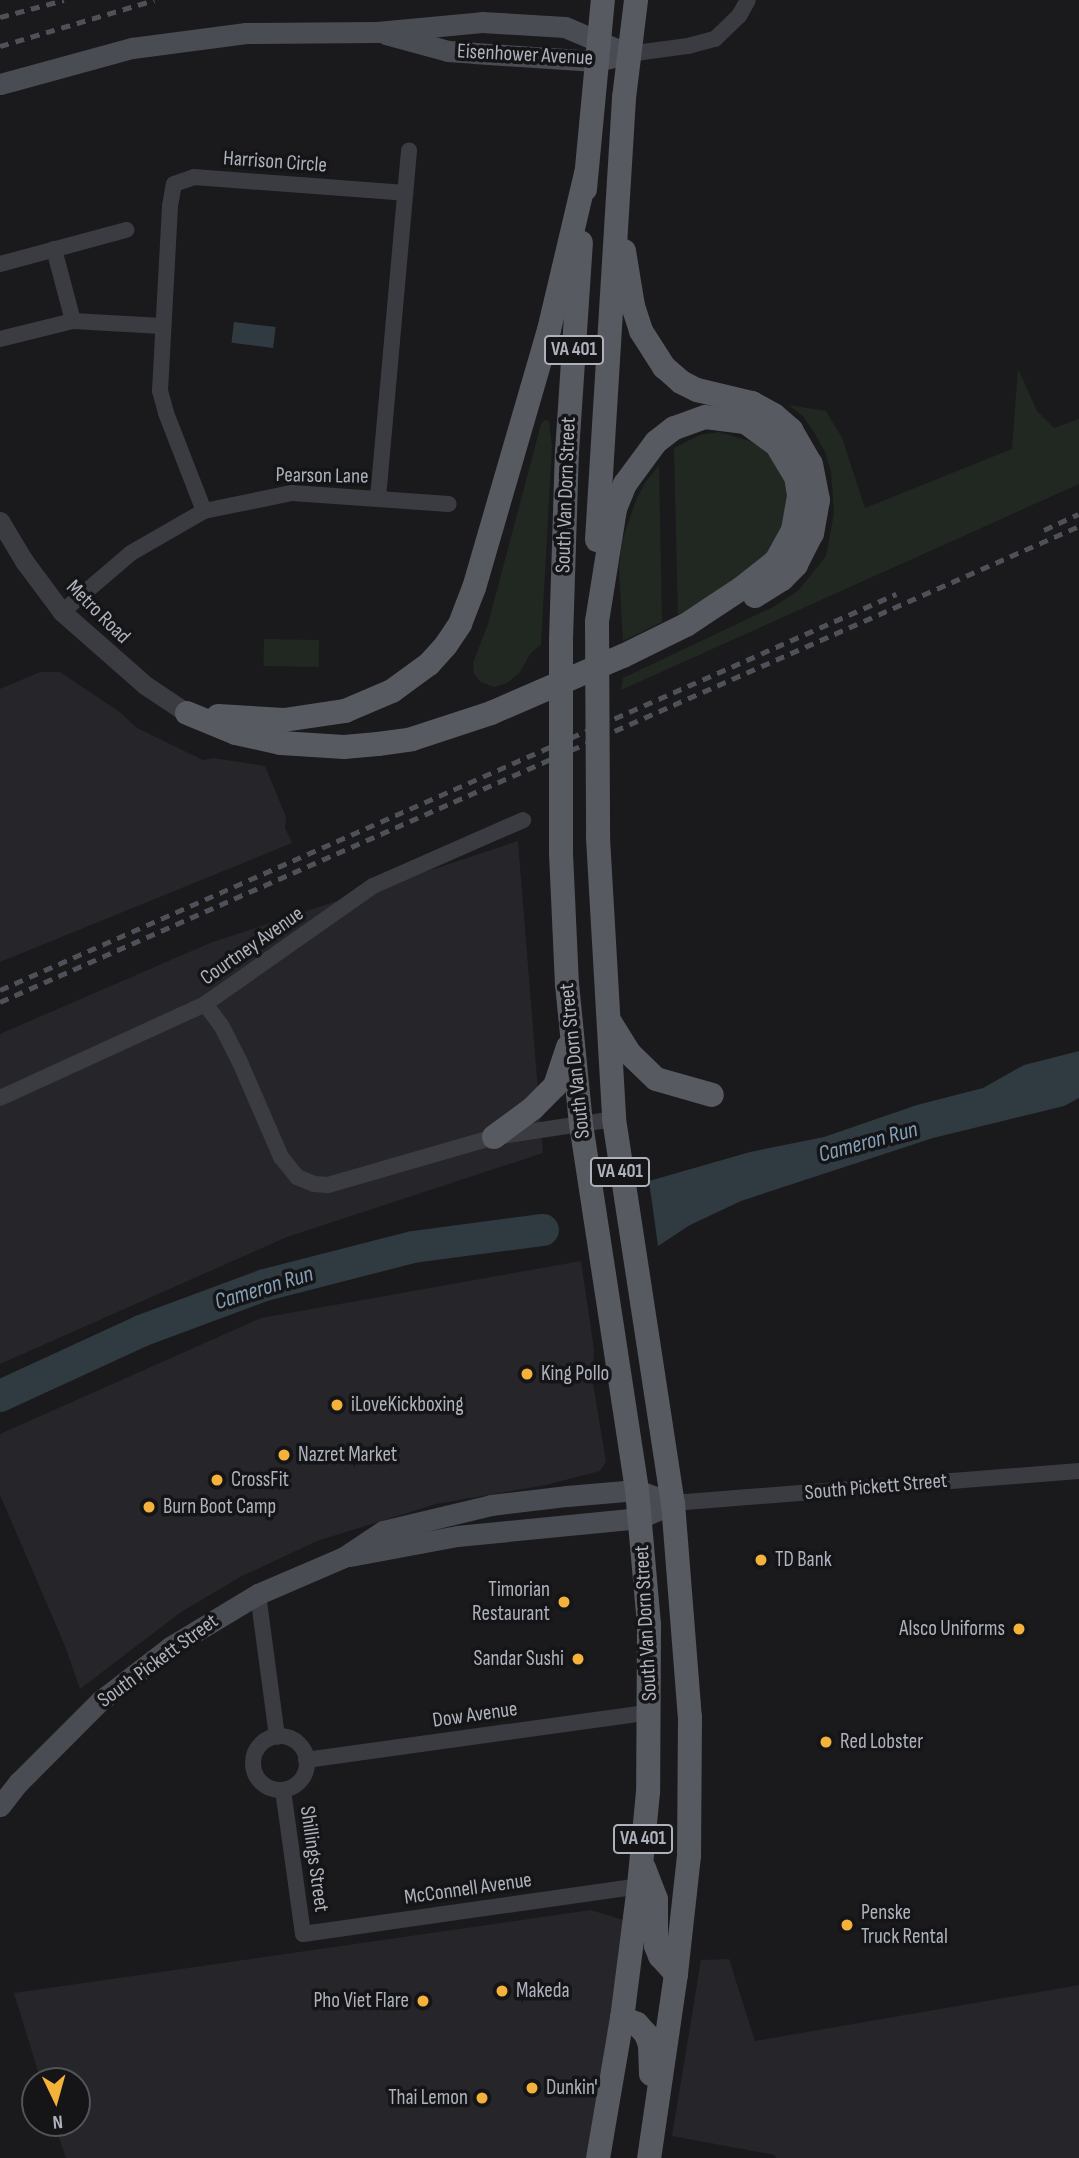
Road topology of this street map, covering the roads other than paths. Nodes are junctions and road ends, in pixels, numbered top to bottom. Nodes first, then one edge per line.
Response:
1 (603, 0) edge
2 (636, 0) edge
3 (748, 0) edge
4 (377, 32) junction
5 (597, 51) junction
6 (628, 54) junction
7 (0, 84) edge
8 (409, 150) dead end
9 (586, 173) junction
10 (619, 189) junction
11 (405, 193) junction
12 (127, 230) dead end
13 (54, 250) junction
14 (0, 264) edge
15 (73, 321) junction
16 (162, 326) junction
17 (0, 339) edge
18 (378, 498) junction
19 (449, 504) dead end
20 (204, 511) junction
21 (0, 521) edge
22 (62, 612) junction
23 (597, 622) junction
24 (686, 625) junction
25 (187, 713) junction
26 (523, 820) dead end
27 (205, 1004) junction
28 (608, 1019) junction
29 (572, 1029) junction
30 (712, 1095) dead end
31 (0, 1098) edge
32 (614, 1119) junction
33 (580, 1124) junction
34 (494, 1137) junction
35 (1079, 1471) edge
36 (637, 1490) junction
37 (673, 1503) junction
38 (640, 1518) junction
39 (344, 1557) junction
40 (258, 1594) junction
41 (650, 1712) junction
42 (277, 1737) junction
43 (306, 1760) junction
44 (284, 1790) junction
45 (0, 1806) edge
46 (641, 1861) junction
47 (639, 1886) junction
48 (303, 1934) joint
49 (676, 1974) junction
50 (622, 2018) junction
51 (650, 2148) edge
52 (598, 2158) edge

1 - 5 main road, South Van Dorn Street / VA 401
2 - 6 main road, South Van Dorn Street / VA 401
3 - 6 street
4 - 5 main road, Eisenhower Avenue
4 - 5 main road, Eisenhower Avenue
4 - 7 main road, Eisenhower Avenue
5 - 6 main road, Eisenhower Avenue
5 - 9 main road, South Van Dorn Street / VA 401
6 - 10 main road, South Van Dorn Street / VA 401
8 - 11 street
9 - 25 main road
9 - 29 main road, South Van Dorn Street / VA 401, bridge
10 - 23 main road, South Van Dorn Street / VA 401
10 - 24 main road
11 - 16 street, Harrison Circle
11 - 18 street
12 - 13 street
13 - 14 street
13 - 15 street
15 - 16 street
15 - 17 street
16 - 20 street, Harrison Circle
18 - 19 street, Pearson Lane
18 - 20 street, Pearson Lane
20 - 22 street, Pearson Lane
21 - 22 street, Metro Road
22 - 25 street, Metro Road
23 - 24 main road
23 - 28 main road, South Van Dorn Street / VA 401, bridge
24 - 25 main road
26 - 27 street, Courtney Avenue
27 - 31 street, Courtney Avenue
27 - 34 street
28 - 30 main road
28 - 32 main road, South Van Dorn Street / VA 401
29 - 33 main road, South Van Dorn Street / VA 401
29 - 34 main road
32 - 33 street
32 - 37 main road, South Van Dorn Street / VA 401
33 - 34 street
33 - 36 main road, South Van Dorn Street / VA 401
35 - 37 street, South Pickett Street
36 - 37 main road, South Pickett Street
36 - 38 main road, South Van Dorn Street / VA 401
36 - 39 main road, South Pickett Street
37 - 38 main road, South Pickett Street
37 - 49 main road, South Van Dorn Street / VA 401
38 - 39 main road, South Pickett Street
38 - 41 main road, South Van Dorn Street / VA 401
39 - 40 main road, South Pickett Street
40 - 42 street
40 - 45 main road, South Pickett Street
41 - 43 street, Dow Avenue
41 - 46 main road, South Van Dorn Street / VA 401
42 - 43 street
42 - 44 street
43 - 44 street
44 - 48 street, Shillings Street
46 - 47 main road, South Van Dorn Street / VA 401
46 - 49 main road
47 - 48 street, McConnell Avenue
47 - 50 main road, South Van Dorn Street / VA 401
49 - 51 main road, South Van Dorn Street / VA 401
50 - 51 main road
50 - 52 main road, South Van Dorn Street / VA 401

